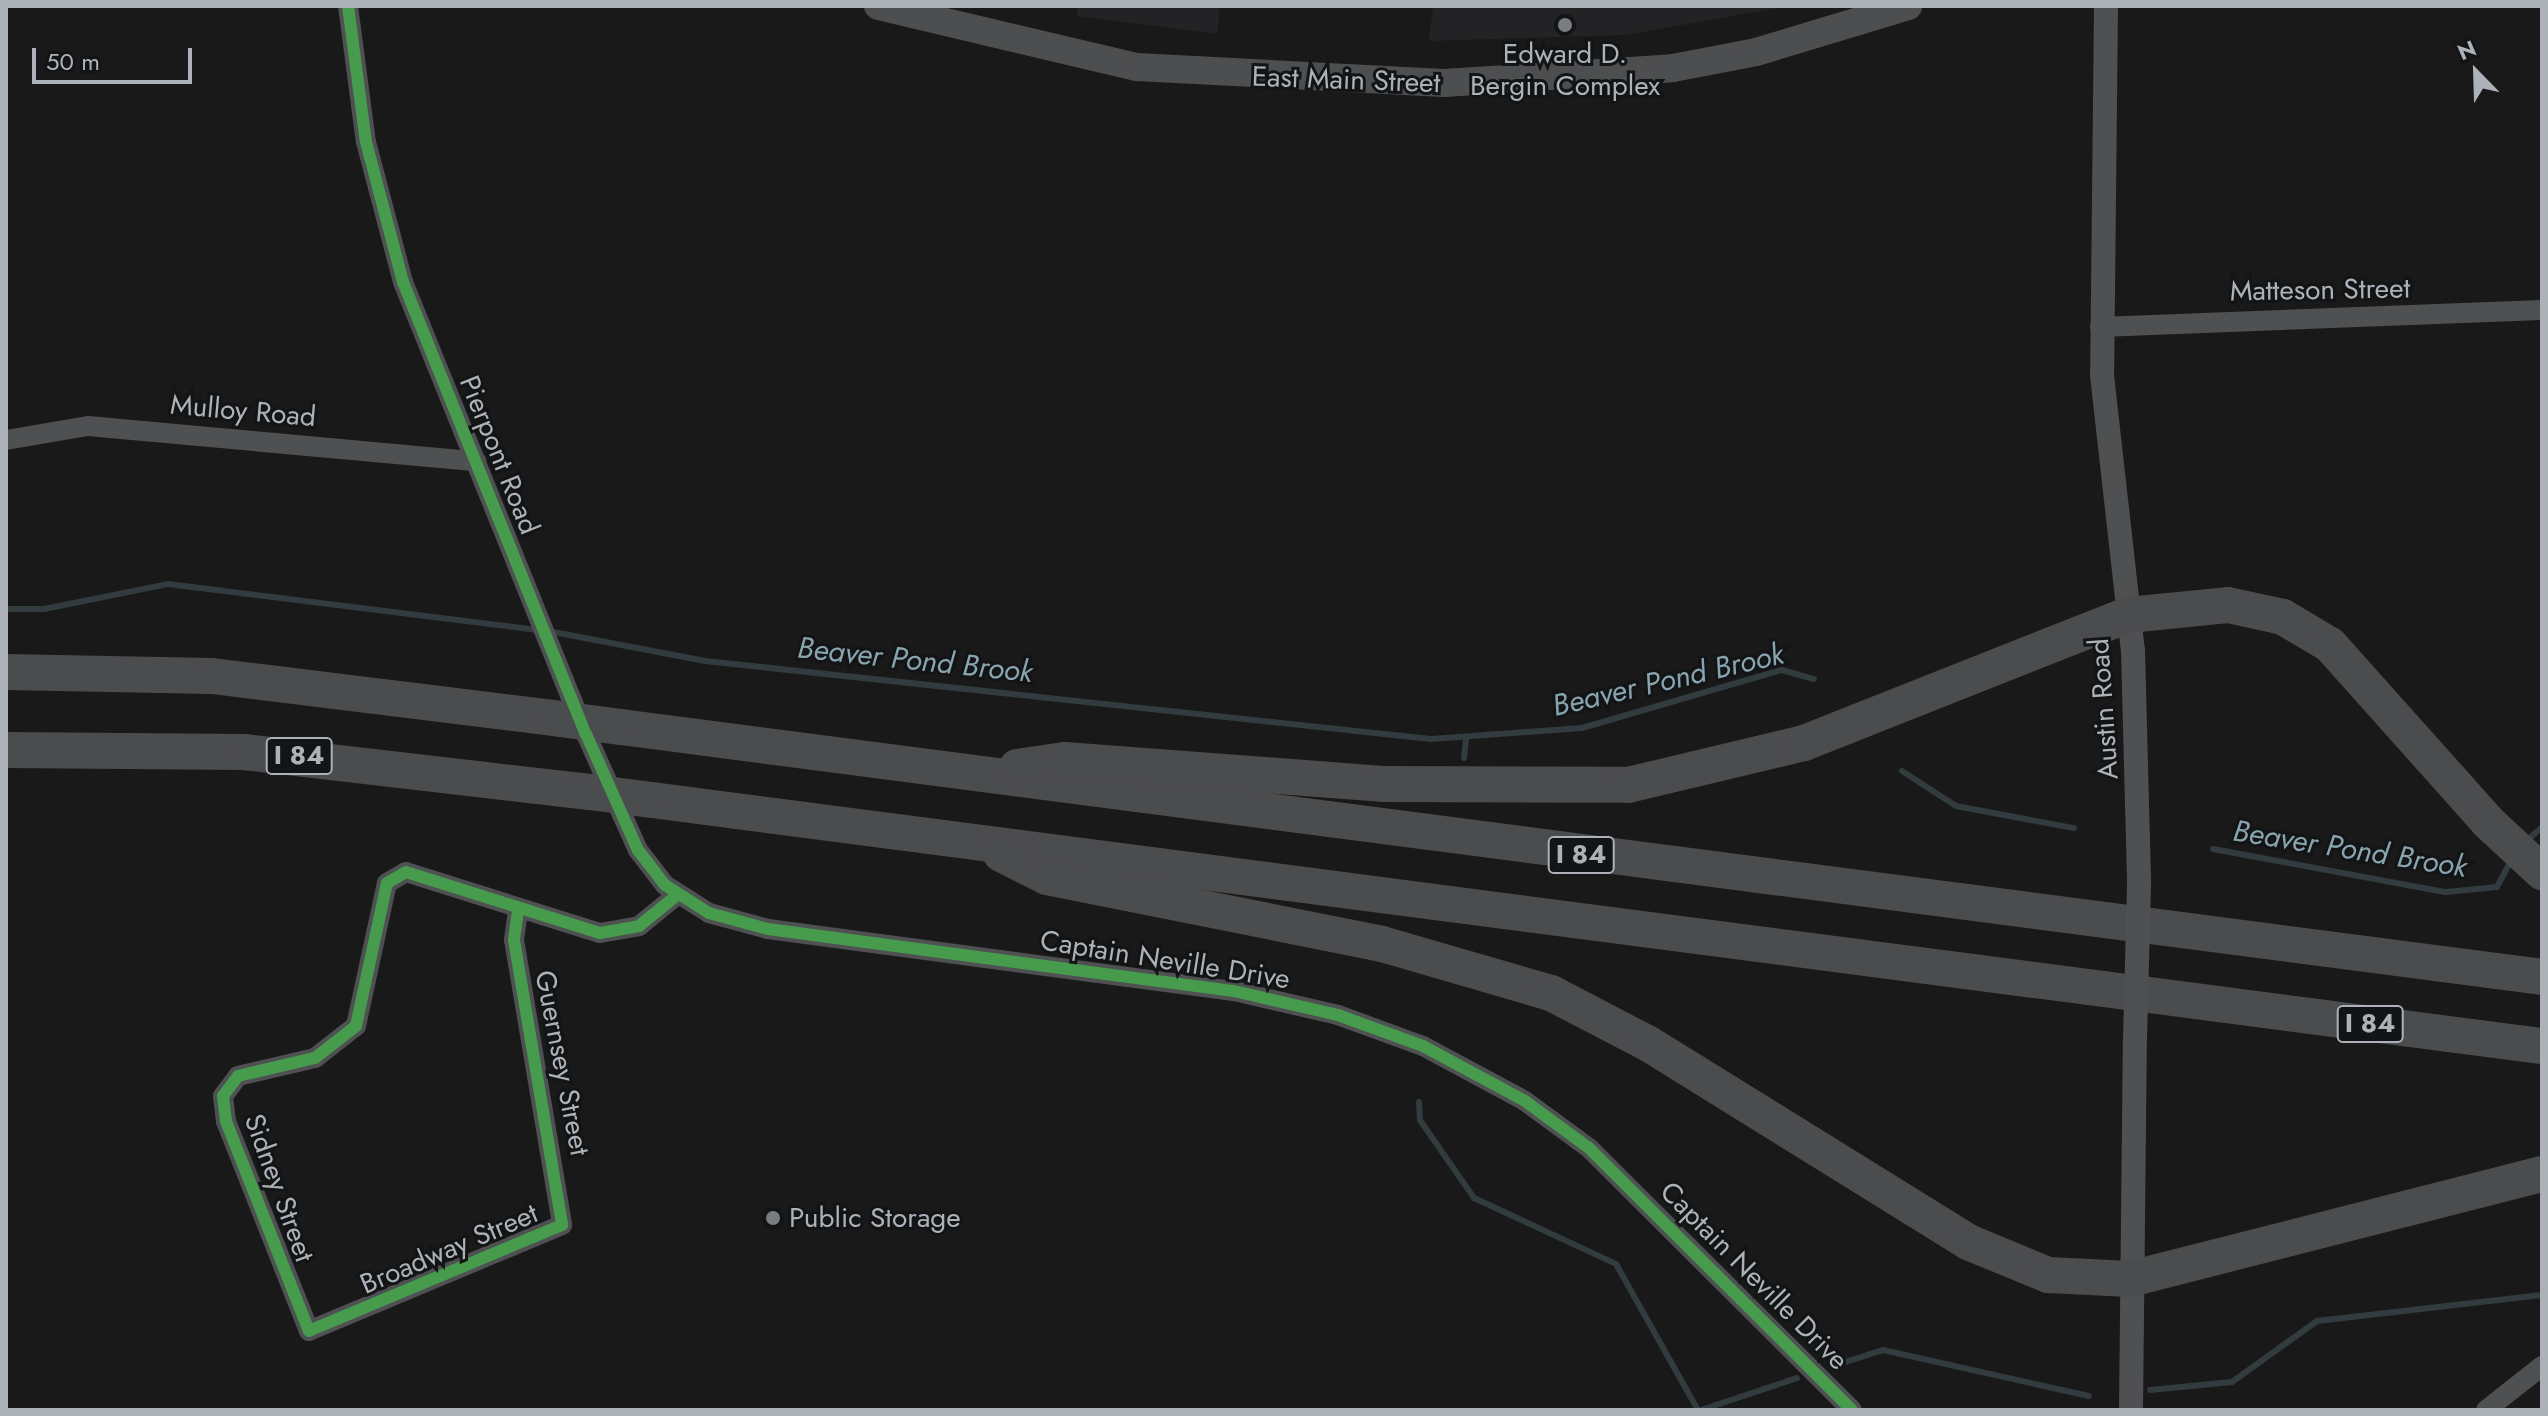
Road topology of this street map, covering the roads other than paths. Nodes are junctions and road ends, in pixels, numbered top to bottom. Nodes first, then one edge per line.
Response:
1 (348, 6) edge
2 (878, 6) edge
3 (1908, 6) edge
4 (2106, 6) edge
5 (2542, 310) edge
6 (2100, 327) junction
7 (6, 440) edge
8 (476, 461) junction
9 (2128, 615) junction
10 (6, 672) edge
11 (6, 750) edge
12 (989, 776) junction
13 (985, 843) junction
14 (2542, 872) edge
15 (677, 895) junction
16 (518, 911) junction
17 (2542, 977) edge
18 (2542, 1046) edge
19 (2542, 1174) edge
20 (562, 1225) joint
21 (2130, 1279) junction
22 (309, 1331) joint
23 (2542, 1366) edge
24 (1852, 1410) edge
25 (2131, 1410) edge
26 (2486, 1410) edge

1 - 8 street, Pierpont Road
2 - 3 main road, East Main Street
4 - 6 street, Austin Road
5 - 6 street, Matteson Street
6 - 9 street, Austin Road
7 - 8 street, Mulloy Road
8 - 15 street, Pierpont Road
9 - 12 highway
9 - 14 highway
9 - 21 street, Austin Road, bridge
10 - 12 highway, I 84, bridge
11 - 13 highway, I 84, bridge
12 - 17 highway, I 84
13 - 18 highway, I 84
13 - 21 highway
15 - 16 street
15 - 24 street, Captain Neville Drive
16 - 20 street, Guernsey Street
16 - 22 street, Sidney Street
19 - 21 highway
20 - 22 street, Broadway Street
21 - 25 street, Austin Road
23 - 26 street

